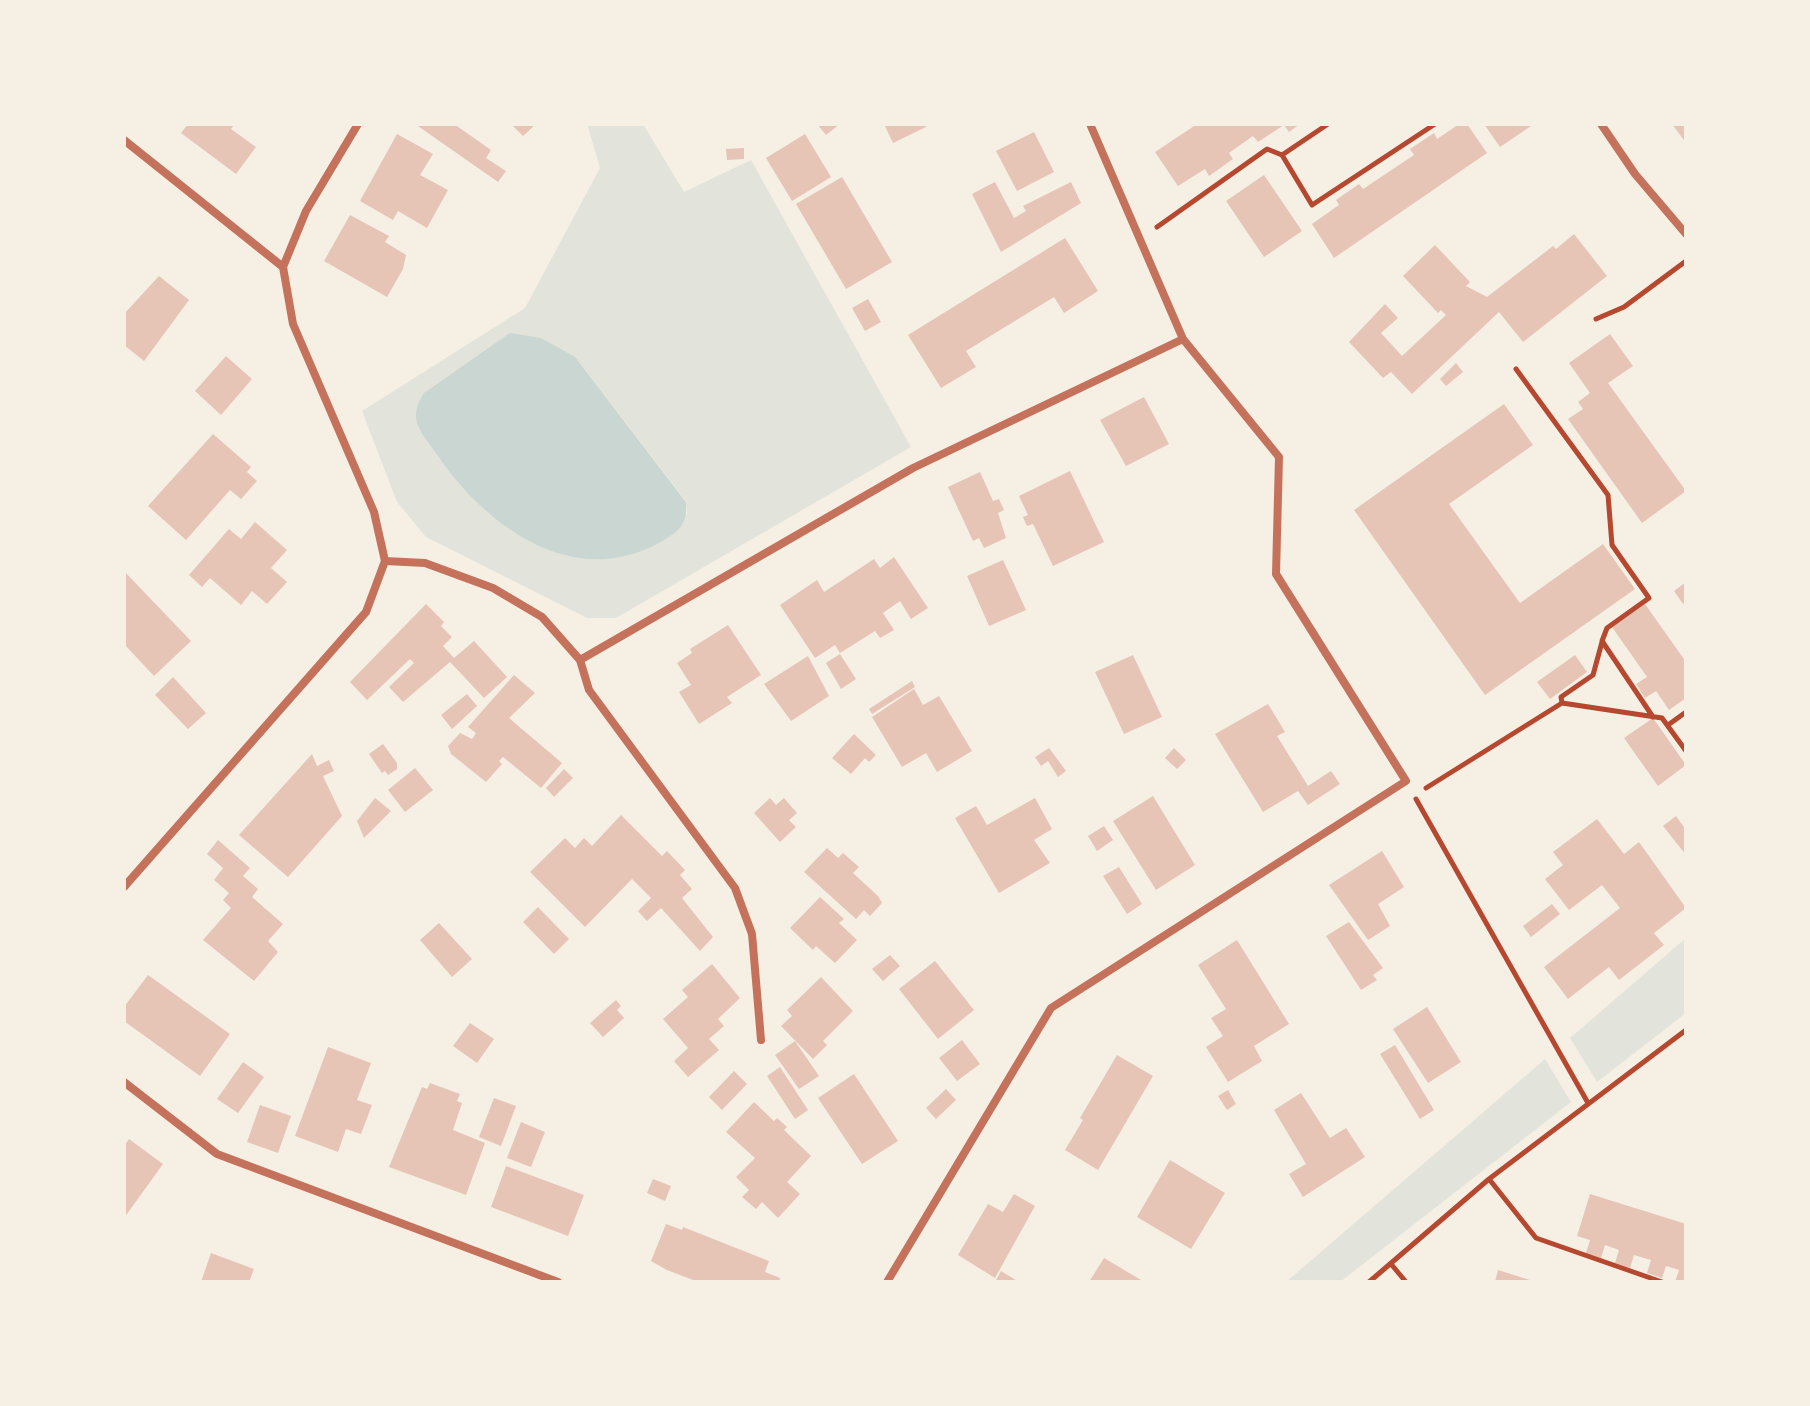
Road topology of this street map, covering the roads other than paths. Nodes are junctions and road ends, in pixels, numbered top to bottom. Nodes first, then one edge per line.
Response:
1 (358, 124) edge
2 (1090, 124) edge
3 (1601, 124) edge
4 (124, 140) edge
5 (1686, 234) edge
6 (283, 267) junction
7 (1183, 339) junction
8 (385, 561) junction
9 (580, 660) junction
10 (124, 887) edge
11 (761, 1040) dead end
12 (124, 1082) edge
13 (558, 1282) edge
14 (887, 1282) edge

1 - 6 street
2 - 7 street
3 - 5 street
4 - 6 street
6 - 8 street
7 - 9 street
7 - 14 street
8 - 9 street
8 - 10 street
9 - 11 street
12 - 13 street

